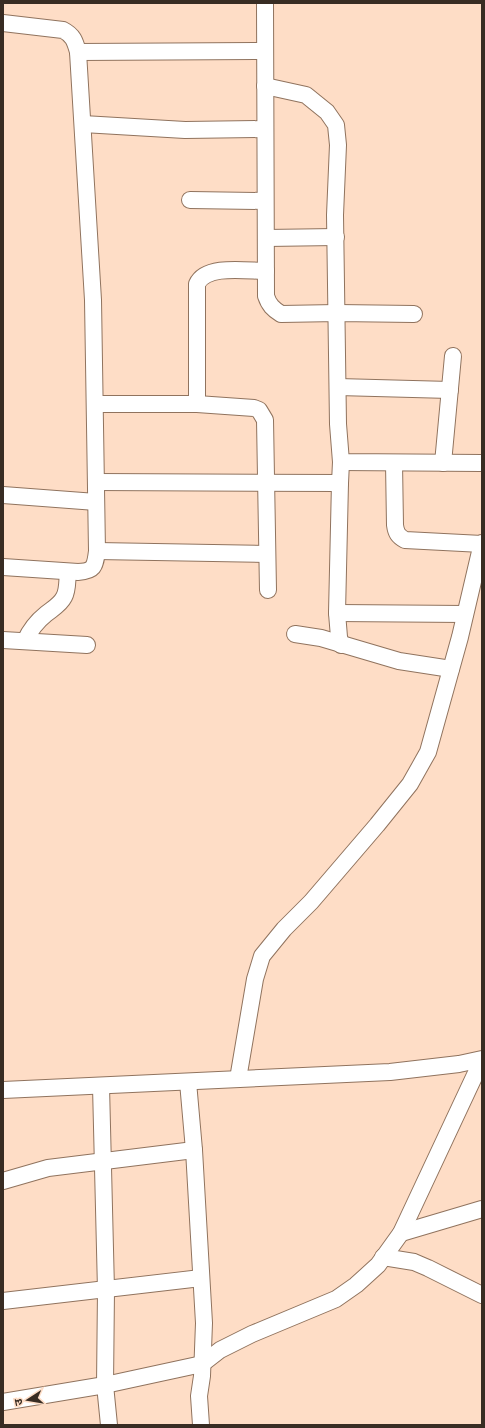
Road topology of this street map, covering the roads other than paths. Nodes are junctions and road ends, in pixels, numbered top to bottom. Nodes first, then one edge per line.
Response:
1 (265, 3) edge
2 (3, 23) edge
3 (265, 51) junction
4 (78, 52) junction
5 (265, 86) junction
6 (82, 124) junction
7 (265, 130) junction
8 (190, 200) dead end
9 (266, 201) junction
10 (336, 237) junction
11 (266, 238) junction
12 (266, 271) junction
13 (337, 313) junction
14 (414, 314) dead end
15 (453, 356) dead end
16 (338, 387) junction
17 (450, 390) junction
18 (95, 404) junction
19 (197, 404) junction
20 (341, 462) junction
21 (394, 463) junction
22 (443, 463) junction
23 (482, 463) edge
24 (96, 482) junction
25 (267, 482) junction
26 (340, 483) junction
27 (3, 495) edge
28 (96, 502) junction
29 (482, 544) edge
30 (97, 551) junction
31 (267, 554) junction
32 (3, 567) edge
33 (68, 572) junction
34 (268, 590) dead end
35 (337, 613) junction
36 (465, 614) junction
37 (295, 634) dead end
38 (3, 640) edge
39 (26, 641) junction
40 (86, 645) dead end
41 (341, 645) junction
42 (451, 669) junction
43 (482, 1060) edge
44 (238, 1079) junction
45 (188, 1082) junction
46 (101, 1086) junction
47 (3, 1090) edge
48 (194, 1150) junction
49 (102, 1162) junction
50 (3, 1181) edge
51 (482, 1209) edge
52 (400, 1233) junction
53 (383, 1257) junction
54 (201, 1278) junction
55 (106, 1290) junction
56 (482, 1295) edge
57 (3, 1301) edge
58 (202, 1370) junction
59 (105, 1385) junction
60 (3, 1402) edge
61 (109, 1425) edge
62 (201, 1425) edge
63 (210, 1425) edge

1 - 3 street
2 - 4 street
3 - 4 street
3 - 5 street
4 - 6 street
5 - 7 street
5 - 10 street
6 - 7 street
6 - 18 street
7 - 9 street
8 - 9 street
9 - 11 street
10 - 11 street
10 - 13 street
11 - 12 street
12 - 13 street
12 - 19 street
13 - 14 street
13 - 16 street
15 - 17 street
16 - 17 street
16 - 20 street
17 - 22 street
18 - 19 street
18 - 24 street
19 - 25 street
20 - 21 street
20 - 26 street
21 - 22 street
21 - 29 street
22 - 23 street
24 - 25 street
24 - 28 street
25 - 26 street
25 - 31 street
26 - 35 street
27 - 28 street
28 - 30 street
29 - 36 street
30 - 31 street
30 - 33 street
31 - 34 street
32 - 33 street
33 - 39 street
35 - 36 street
35 - 41 street
36 - 42 street
37 - 41 street
38 - 39 street
39 - 40 street
41 - 42 street
42 - 44 street
43 - 44 street
43 - 52 street
44 - 45 street
45 - 46 street
45 - 48 street
46 - 47 street
46 - 49 street
48 - 49 street
48 - 54 street
49 - 50 street
49 - 55 street
51 - 52 street
52 - 53 street
53 - 56 street
53 - 58 street
54 - 55 street
54 - 58 street
55 - 57 street
55 - 59 street
58 - 59 street
58 - 62 street
58 - 63 street
59 - 60 street
59 - 61 street

